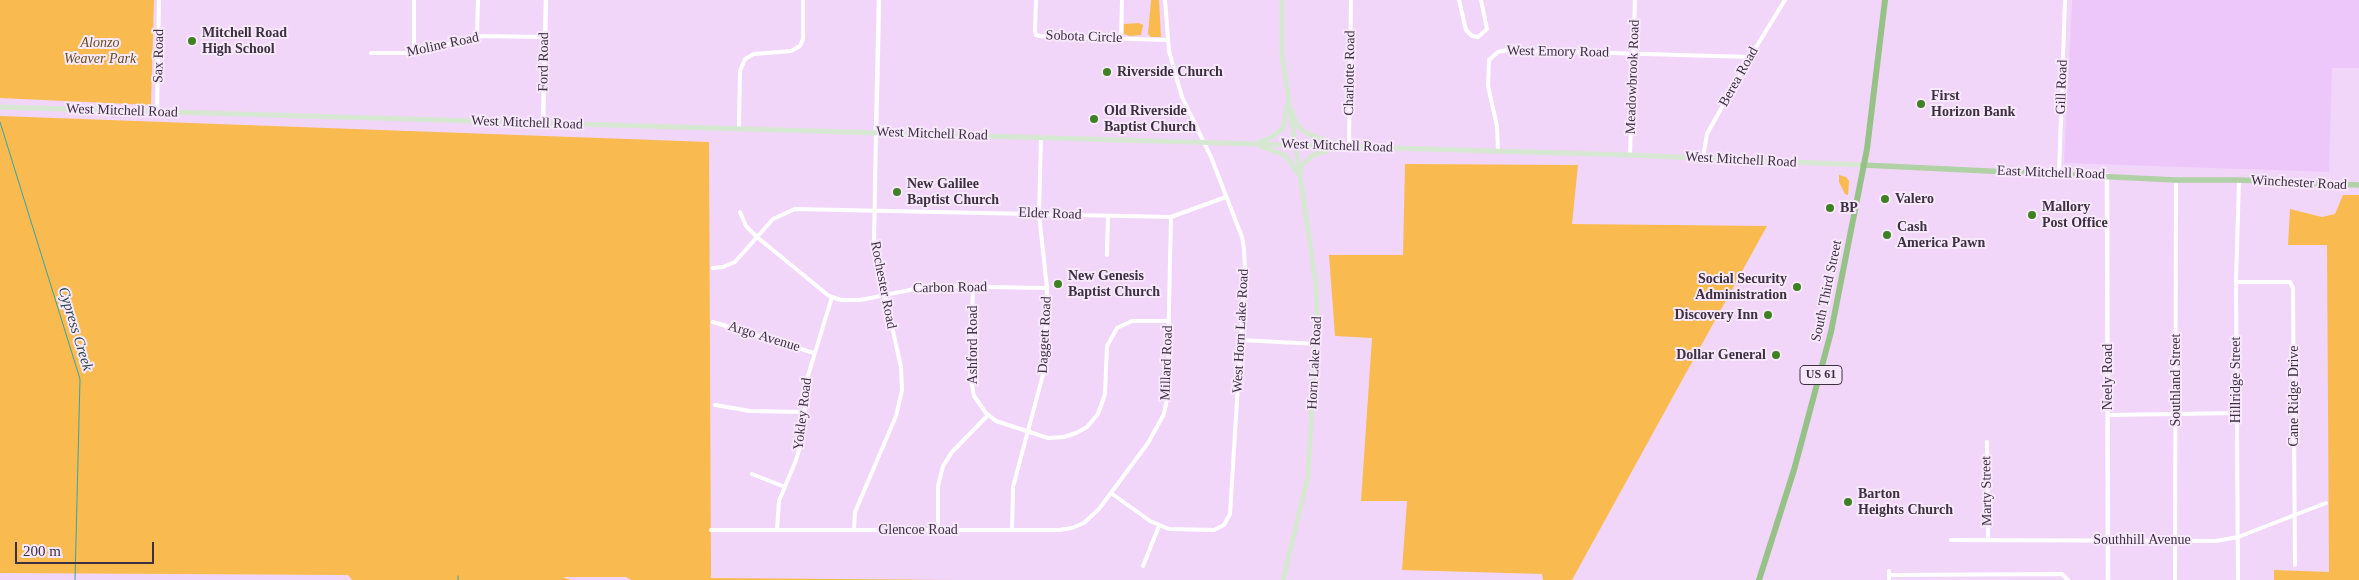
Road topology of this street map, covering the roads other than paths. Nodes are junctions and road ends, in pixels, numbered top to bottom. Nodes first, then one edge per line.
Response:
1 (160, 0) edge
2 (414, 0) edge
3 (478, 0) edge
4 (546, 0) edge
5 (803, 0) edge
6 (879, 0) edge
7 (1036, 0) edge
8 (1122, 0) edge
9 (1165, 0) edge
10 (1282, 0) edge
11 (1351, 0) edge
12 (1459, 0) edge
13 (1482, 0) edge
14 (1635, 0) edge
15 (1785, 0) edge
16 (1885, 0) edge
17 (2065, 0) edge
18 (478, 36) junction
19 (545, 37) junction
20 (1121, 39) junction
21 (1167, 40) junction
22 (371, 53) dead end
23 (414, 53) junction
24 (1633, 53) junction
25 (1750, 57) junction
26 (1288, 101) junction
27 (0, 107) edge
28 (157, 112) junction
29 (543, 123) junction
30 (739, 128) junction
31 (876, 132) junction
32 (1041, 137) junction
33 (1204, 142) junction
34 (1254, 144) junction
35 (1295, 145) junction
36 (1341, 146) junction
37 (1350, 146) junction
38 (1498, 151) junction
39 (1630, 155) junction
40 (1703, 158) junction
41 (1864, 165) junction
42 (1299, 174) junction
43 (2059, 174) junction
44 (2106, 175) junction
45 (2176, 180) junction
46 (2239, 180) junction
47 (2359, 185) edge
48 (1226, 197) junction
49 (874, 210) junction
50 (740, 212) dead end
51 (1039, 214) junction
52 (1108, 216) junction
53 (1171, 217) junction
54 (757, 237) junction
55 (1107, 255) dead end
56 (713, 268) dead end
57 (2236, 282) junction
58 (973, 287) junction
59 (1047, 288) junction
60 (884, 294) junction
61 (832, 297) junction
62 (1169, 321) junction
63 (713, 322) dead end
64 (1241, 340) junction
65 (1316, 344) junction
66 (814, 353) junction
67 (715, 405) dead end
68 (804, 412) junction
69 (2236, 413) junction
70 (988, 415) junction
71 (2108, 415) junction
72 (2177, 415) junction
73 (1028, 432) junction
74 (1987, 442) dead end
75 (752, 474) dead end
76 (785, 487) junction
77 (1111, 493) junction
78 (2326, 503) dead end
79 (2294, 516) junction
80 (1159, 526) junction
81 (711, 530) dead end
82 (777, 530) junction
83 (854, 530) junction
84 (938, 530) junction
85 (1012, 530) junction
86 (2238, 537) junction
87 (1951, 540) dead end
88 (1988, 540) junction
89 (2108, 541) junction
90 (2175, 541) junction
91 (2295, 565) dead end
92 (1143, 566) dead end
93 (1995, 574) junction
94 (2009, 574) junction
95 (1889, 575) edge
96 (1283, 580) edge
97 (1759, 580) edge
98 (1995, 580) edge
99 (2009, 580) edge
100 (2068, 580) edge
101 (2108, 580) edge
102 (2175, 580) edge
103 (2238, 580) edge

1 - 28 street, Sax Road
2 - 23 street
3 - 18 street
4 - 19 street, Ford Road
5 - 30 street
6 - 31 street, Rochester Road
7 - 20 street, Sobota Circle
8 - 20 street
9 - 21 street, West Horn Lake Road
10 - 26 main road
11 - 37 street, Charlotte Road
12 - 13 street
14 - 24 street, Meadowbrook Road
15 - 25 street, Berea Road
16 - 41 highway, South Third Street / US 61
17 - 43 street, Gill Road
18 - 19 street, Moline Road
18 - 23 street, Moline Road
19 - 29 street, Ford Road
20 - 21 street, Sobota Circle
21 - 33 street, West Horn Lake Road
22 - 23 street, Moline Road
24 - 25 street, West Emory Road
24 - 38 street, West Emory Road
24 - 39 street, Meadowbrook Road
25 - 40 street, Berea Road
26 - 34 main road
26 - 35 main road, Horn Lake Road
26 - 36 main road
27 - 28 main road, West Mitchell Road
28 - 29 main road, West Mitchell Road
29 - 30 main road, West Mitchell Road
30 - 31 main road, West Mitchell Road
31 - 32 main road, West Mitchell Road
31 - 49 street, Rochester Road
32 - 33 main road, West Mitchell Road
32 - 51 street, Daggett Road
33 - 34 main road, West Mitchell Road
33 - 48 street, West Horn Lake Road
34 - 35 main road, West Mitchell Road
34 - 42 main road
35 - 36 main road, West Mitchell Road
35 - 42 main road, Horn Lake Road
36 - 37 main road, West Mitchell Road
36 - 42 main road
37 - 38 main road, West Mitchell Road
38 - 39 main road, West Mitchell Road
39 - 40 main road, West Mitchell Road
40 - 41 main road, West Mitchell Road
41 - 43 main road, East Mitchell Road
41 - 97 highway, South Third Street / US 61
42 - 65 main road, Horn Lake Road
43 - 44 main road, East Mitchell Road
44 - 45 main road, East Mitchell Road
44 - 71 street, Neely Road
45 - 46 main road, East Mitchell Road
45 - 72 street, Southland Street
46 - 47 main road, Winchester Road
46 - 57 street, Hillridge Street
48 - 53 street, Elder Road
48 - 64 street, West Horn Lake Road
49 - 51 street, Elder Road
49 - 54 street, Elder Road
49 - 60 street, Rochester Road
50 - 54 street, Carbon Road
51 - 52 street, Elder Road
51 - 59 street, Daggett Road
52 - 53 street, Elder Road
52 - 55 street
53 - 62 street, Millard Road
54 - 56 street, Elder Road
54 - 61 street, Carbon Road
57 - 69 street, Hillridge Street
57 - 79 street, Cane Ridge Drive
58 - 59 street, Carbon Road
58 - 60 street, Carbon Road
58 - 70 street, Ashford Road
59 - 73 street, Daggett Road
60 - 61 street, Carbon Road
60 - 83 street, Rochester Road
61 - 66 street, Yokley Road
62 - 73 street, Ashford Road
62 - 77 street, Millard Road
63 - 66 street, Argo Avenue
64 - 65 street
64 - 80 street, West Horn Lake Road
65 - 96 main road, Horn Lake Road
66 - 68 street, Yokley Road
67 - 68 street
68 - 76 street, Yokley Road
69 - 72 street
69 - 86 street, Hillridge Street
70 - 73 street, Ashford Road
70 - 84 street
71 - 72 street
71 - 89 street, Neely Road
72 - 90 street, Southland Street
73 - 85 street, Daggett Road
74 - 88 street, Marty Street
75 - 76 street
76 - 82 street, Yokley Road
77 - 80 street
77 - 85 street, Glencoe Road
78 - 79 street, Southhill Avenue
79 - 86 street, Southhill Avenue
79 - 91 street, Cane Ridge Drive
80 - 92 street
81 - 82 street, Glencoe Road
82 - 83 street, Glencoe Road
83 - 84 street, Glencoe Road
84 - 85 street, Glencoe Road
86 - 90 street, Southhill Avenue
86 - 103 street, Hillridge Street
87 - 88 street, Southhill Avenue
88 - 89 street, Southhill Avenue
89 - 90 street, Southhill Avenue
89 - 101 street, Neely Road
90 - 102 street, Southland Street
93 - 94 street
93 - 95 street
93 - 98 street
94 - 99 street
94 - 100 street

